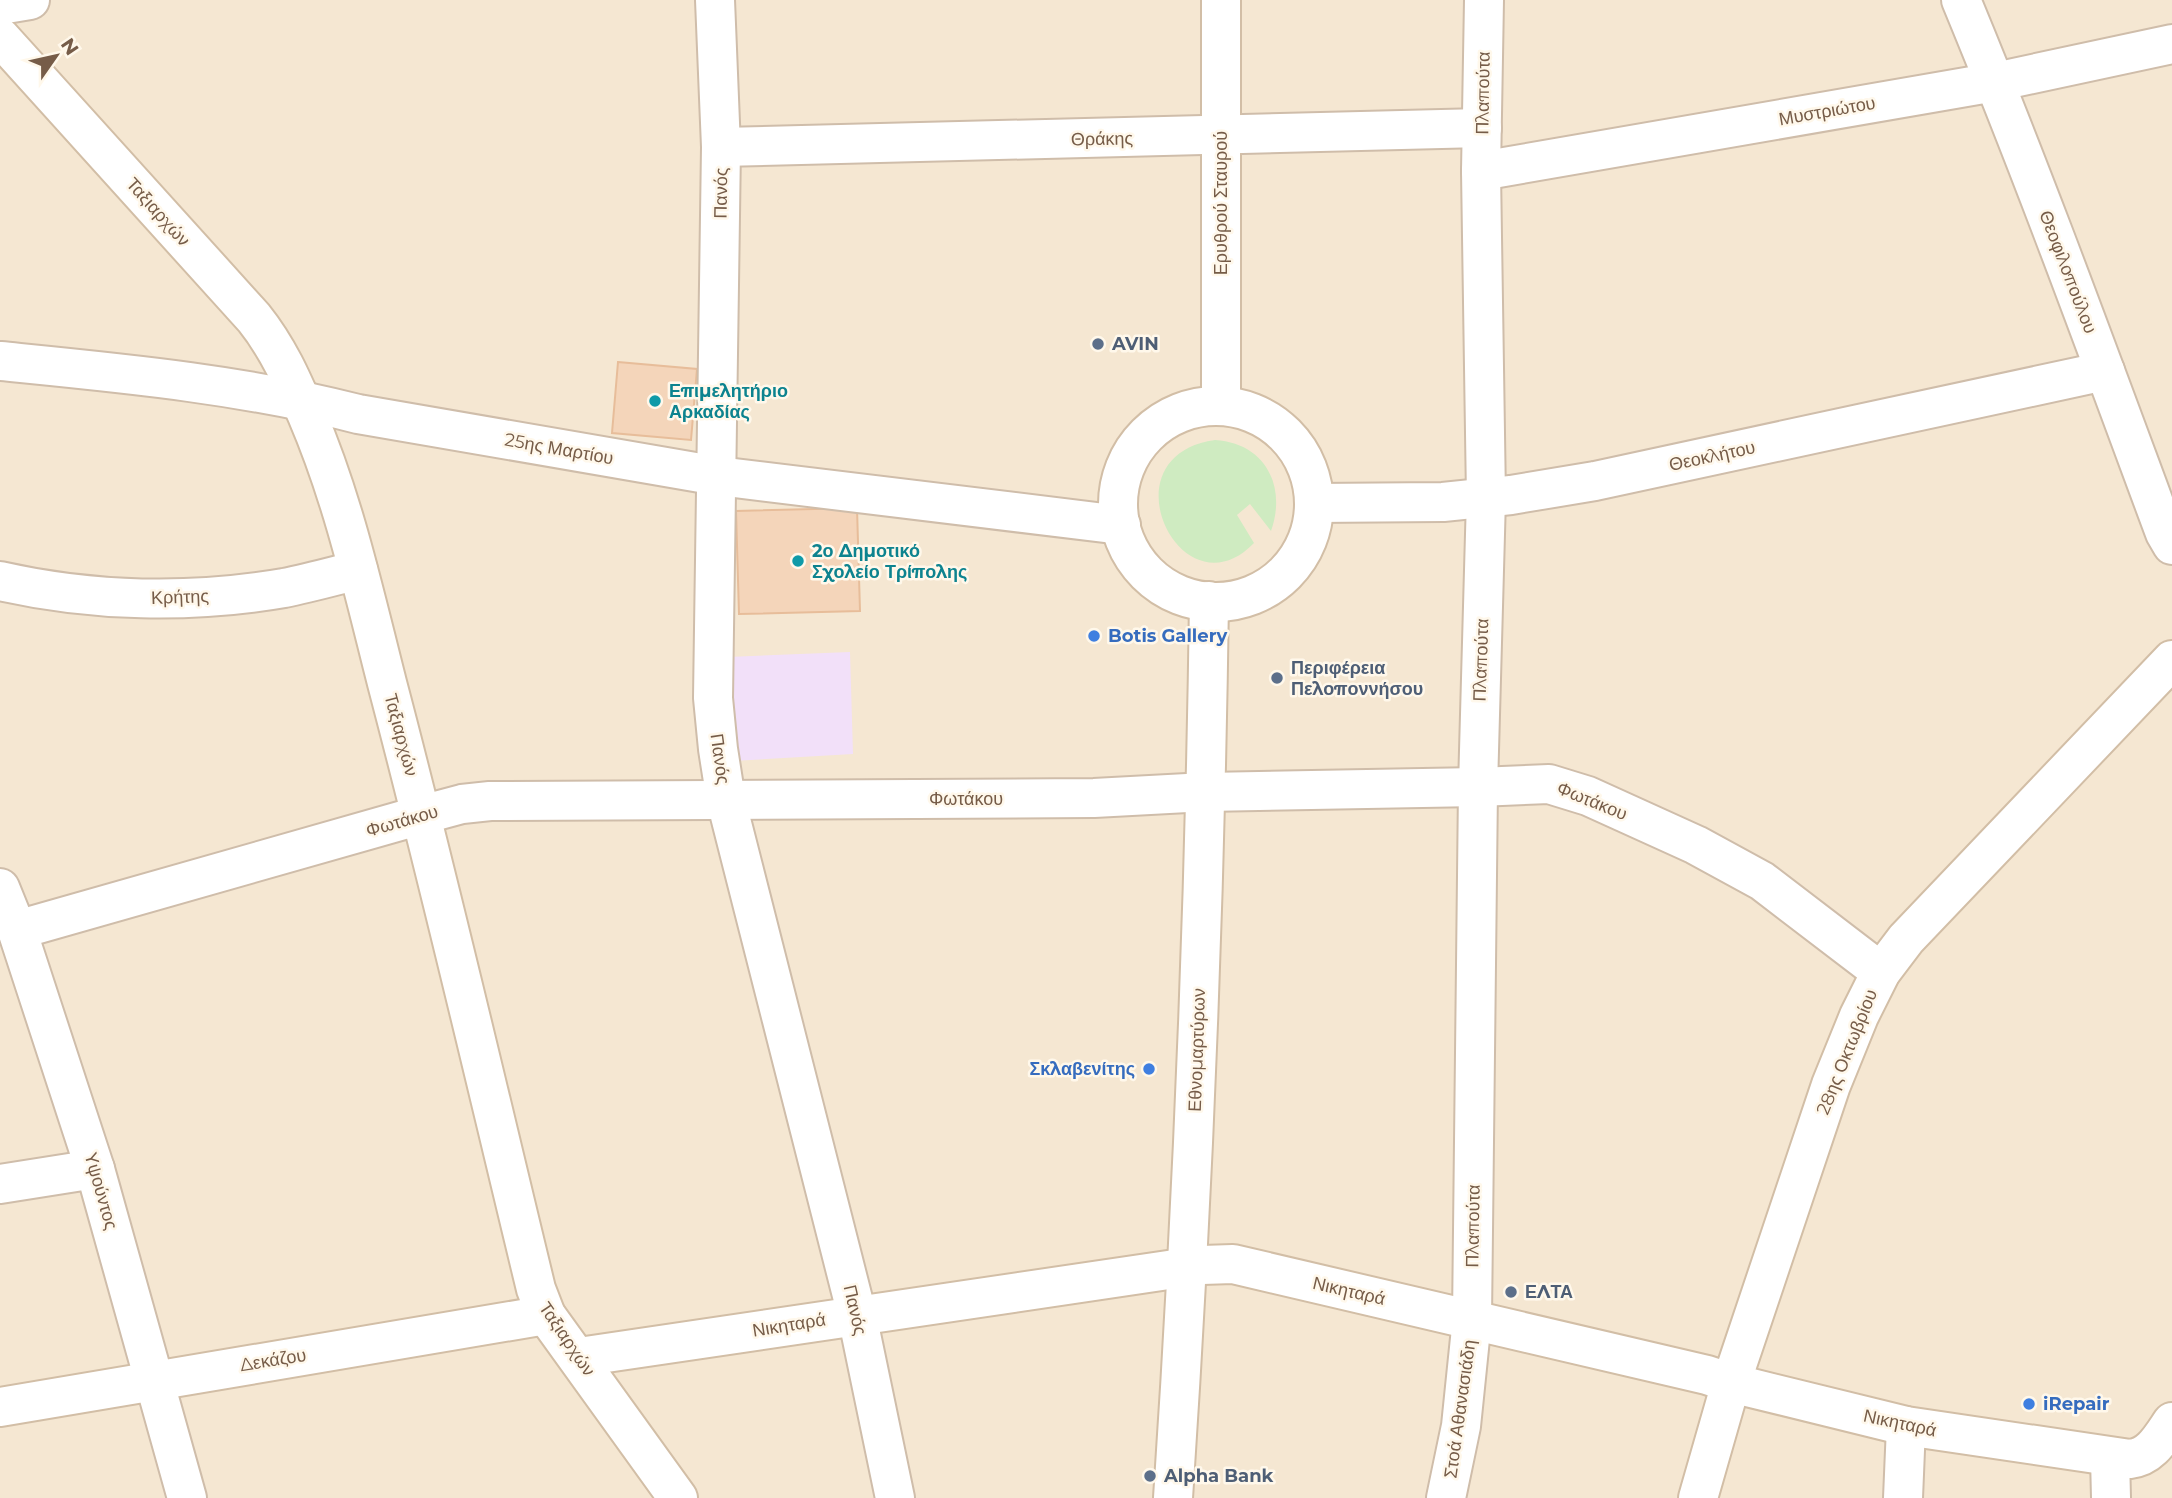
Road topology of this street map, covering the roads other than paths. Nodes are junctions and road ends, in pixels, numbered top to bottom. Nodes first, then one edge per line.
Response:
1 (30, 0) edge
2 (715, 0) edge
3 (1220, 0) edge
4 (1484, 0) edge
5 (1961, 0) edge
6 (0, 5) edge
7 (0, 37) edge
8 (2172, 44) edge
9 (1995, 82) junction
10 (1482, 128) junction
11 (1221, 136) junction
12 (721, 147) junction
13 (1481, 171) junction
14 (0, 361) edge
15 (2105, 371) junction
16 (301, 400) junction
17 (1220, 406) junction
18 (718, 476) junction
19 (1486, 498) junction
20 (1314, 503) junction
21 (1121, 525) junction
22 (2172, 545) edge
23 (358, 570) junction
24 (0, 581) edge
25 (1209, 601) junction
26 (2168, 675) edge
27 (1478, 787) junction
28 (1206, 792) junction
29 (726, 800) junction
30 (421, 815) junction
31 (0, 888) edge
32 (17, 930) junction
33 (1881, 972) junction
34 (95, 1169) junction
35 (0, 1184) edge
36 (1189, 1267) junction
37 (546, 1315) junction
38 (857, 1315) junction
39 (1472, 1319) junction
40 (579, 1357) junction
41 (155, 1380) junction
42 (1731, 1383) junction
43 (0, 1407) edge
44 (2172, 1422) edge
45 (1906, 1426) junction
46 (2110, 1457) junction
47 (187, 1498) edge
48 (678, 1498) edge
49 (895, 1498) edge
50 (1173, 1498) edge
51 (1447, 1498) edge
52 (1698, 1498) edge
53 (1903, 1498) edge
54 (2111, 1498) edge

1 - 6 street
2 - 12 street, Πανός
3 - 11 street, Ερυθρού Σταυρού
4 - 10 street, Πλαπούτα
5 - 9 street, Θεοφιλοπούλου
7 - 16 street, Ταξιαρχών
8 - 9 street, Μυστριώτου
9 - 13 street, Μυστριώτου
9 - 15 street, Θεοφιλοπούλου
10 - 11 street, Θράκης
10 - 13 street, Πλαπούτα
11 - 12 street, Θράκης
11 - 17 street, Ερυθρού Σταυρού
12 - 18 street, Πανός
13 - 19 street, Πλαπούτα
14 - 16 street, 25ης Μαρτίου
15 - 19 street, Θεοκλήτου
15 - 22 street, Θεοφιλοπούλου
16 - 18 street, 25ης Μαρτίου
16 - 23 street, Ταξιαρχών
17 - 20 street
17 - 21 street
18 - 21 street, 25ης Μαρτίου
18 - 29 street, Πανός
19 - 20 street, Θεοκλήτου
19 - 27 street, Πλαπούτα
20 - 25 street
21 - 25 street
23 - 24 street, Κρήτης
23 - 30 street, Ταξιαρχών
25 - 28 street, Εθνομαρτύρων
26 - 33 street, 28ης Οκτωβρίου
27 - 28 street, Φωτάκου
27 - 33 street, Φωτάκου
27 - 39 street, Πλαπούτα
28 - 29 street, Φωτάκου
28 - 36 street, Εθνομαρτύρων
29 - 30 street, Φωτάκου
29 - 38 street, Πανός
30 - 32 street, Φωτάκου
30 - 37 street, Ταξιαρχών
31 - 32 street, Υψούντος
32 - 34 street, Υψούντος
33 - 42 street, 28ης Οκτωβρίου
34 - 35 street
34 - 41 street, Υψούντος
36 - 38 street, Νικηταρά
36 - 39 street, Νικηταρά
36 - 50 street, Εθνομαρτύρων
37 - 40 street, Ταξιαρχών
37 - 41 street, Δεκάζου
38 - 40 street, Νικηταρά
38 - 49 street, Πανός
39 - 42 street, Νικηταρά
39 - 51 street, Στοά Αθανασιάδη
40 - 48 street, Ταξιαρχών
41 - 43 street, Δεκάζου
41 - 47 street, Υψούντος
42 - 45 street, Νικηταρά
42 - 52 street, 28ης Οκτωβρίου
44 - 46 street, Νικηταρά
45 - 46 street, Νικηταρά
45 - 53 street
46 - 54 street

